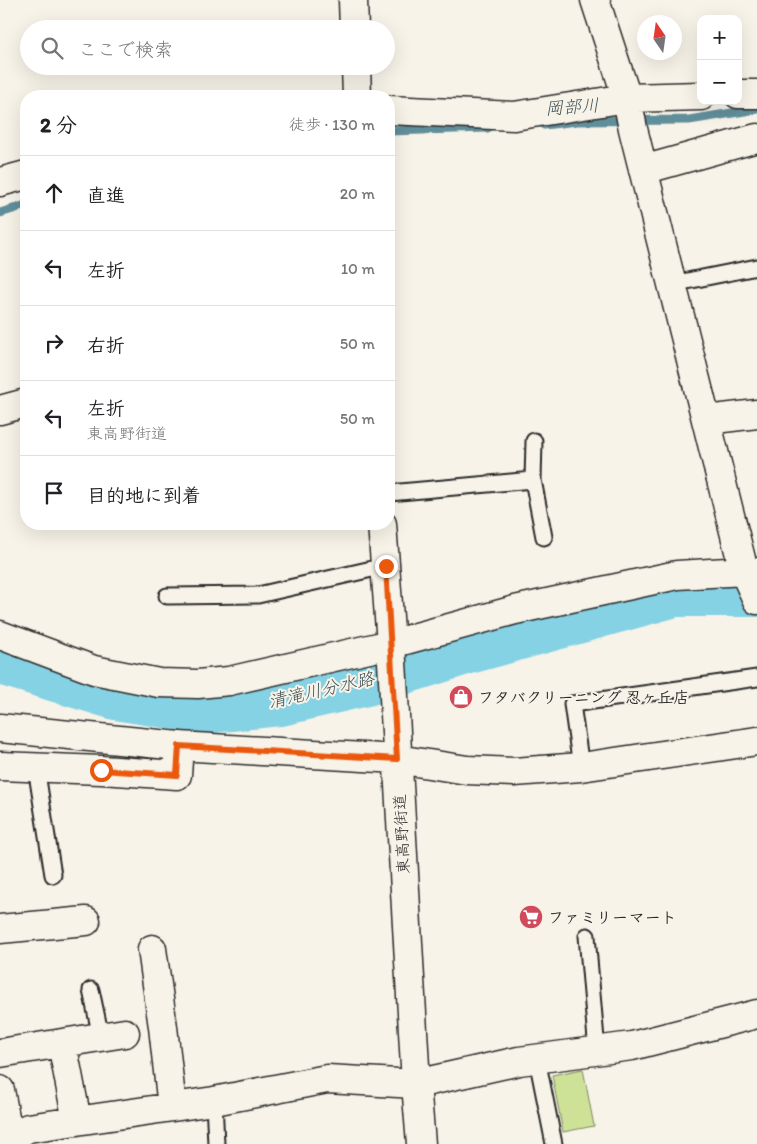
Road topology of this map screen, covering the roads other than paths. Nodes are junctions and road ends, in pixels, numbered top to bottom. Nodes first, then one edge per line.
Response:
1 (353, 0) edge
2 (595, 0) edge
3 (354, 20) edge
4 (356, 75) edge
5 (357, 90) edge
6 (742, 94) edge
7 (757, 94) edge
8 (697, 97) edge
9 (395, 110) edge
10 (630, 112) junction
11 (757, 138) edge
12 (643, 170) junction
13 (20, 177) edge
14 (0, 182) edge
15 (757, 267) edge
16 (672, 284) junction
17 (20, 405) edge
18 (0, 410) edge
19 (757, 414) edge
20 (706, 420) junction
21 (534, 441) dead end
22 (533, 480) junction
23 (395, 492) edge
24 (383, 530) edge
25 (544, 537) dead end
26 (386, 566) junction
27 (751, 571) edge
28 (167, 596) dead end
29 (757, 600) edge
30 (0, 634) edge
31 (391, 644) junction
32 (757, 678) edge
33 (0, 728) edge
34 (757, 741) edge
35 (179, 746) junction
36 (397, 759) junction
37 (0, 766) edge
38 (36, 767) junction
39 (581, 767) junction
40 (53, 875) dead end
41 (86, 920) dead end
42 (0, 929) edge
43 (588, 936) dead end
44 (152, 949) dead end
45 (91, 990) dead end
46 (757, 1014) edge
47 (113, 1035) joint
48 (62, 1043) junction
49 (597, 1051) junction
50 (0, 1053) edge
51 (537, 1059) junction
52 (416, 1084) junction
53 (0, 1090) edge
54 (214, 1101) junction
55 (172, 1107) junction
56 (77, 1120) junction
57 (5, 1142) edge
58 (216, 1144) edge
59 (421, 1144) edge
60 (554, 1144) edge

1 - 3 street
2 - 10 street
4 - 5 street
6 - 7 street
8 - 10 street
9 - 10 street
10 - 12 street
11 - 12 street
12 - 16 street
13 - 14 street
15 - 16 lane
16 - 20 street
17 - 18 street
19 - 20 street
20 - 27 street
21 - 22 lane
22 - 23 lane
22 - 25 lane
24 - 26 street, 東高野街道
26 - 28 lane
26 - 31 street, 東高野街道
27 - 29 street
27 - 31 street
30 - 31 street
31 - 36 street, 東高野街道
32 - 39 lane
33 - 35 street
34 - 39 street
35 - 36 street
35 - 38 street
36 - 39 street
36 - 52 street, 東高野街道
37 - 38 street
38 - 40 lane
41 - 42 street
43 - 49 lane
44 - 55 street
45 - 47 lane
46 - 49 street
47 - 48 street
48 - 50 street
48 - 56 street
49 - 51 street
51 - 52 street
51 - 60 lane
52 - 54 street
52 - 59 street, 東高野街道
53 - 57 street
54 - 55 street
54 - 58 lane
55 - 56 street
56 - 57 street

